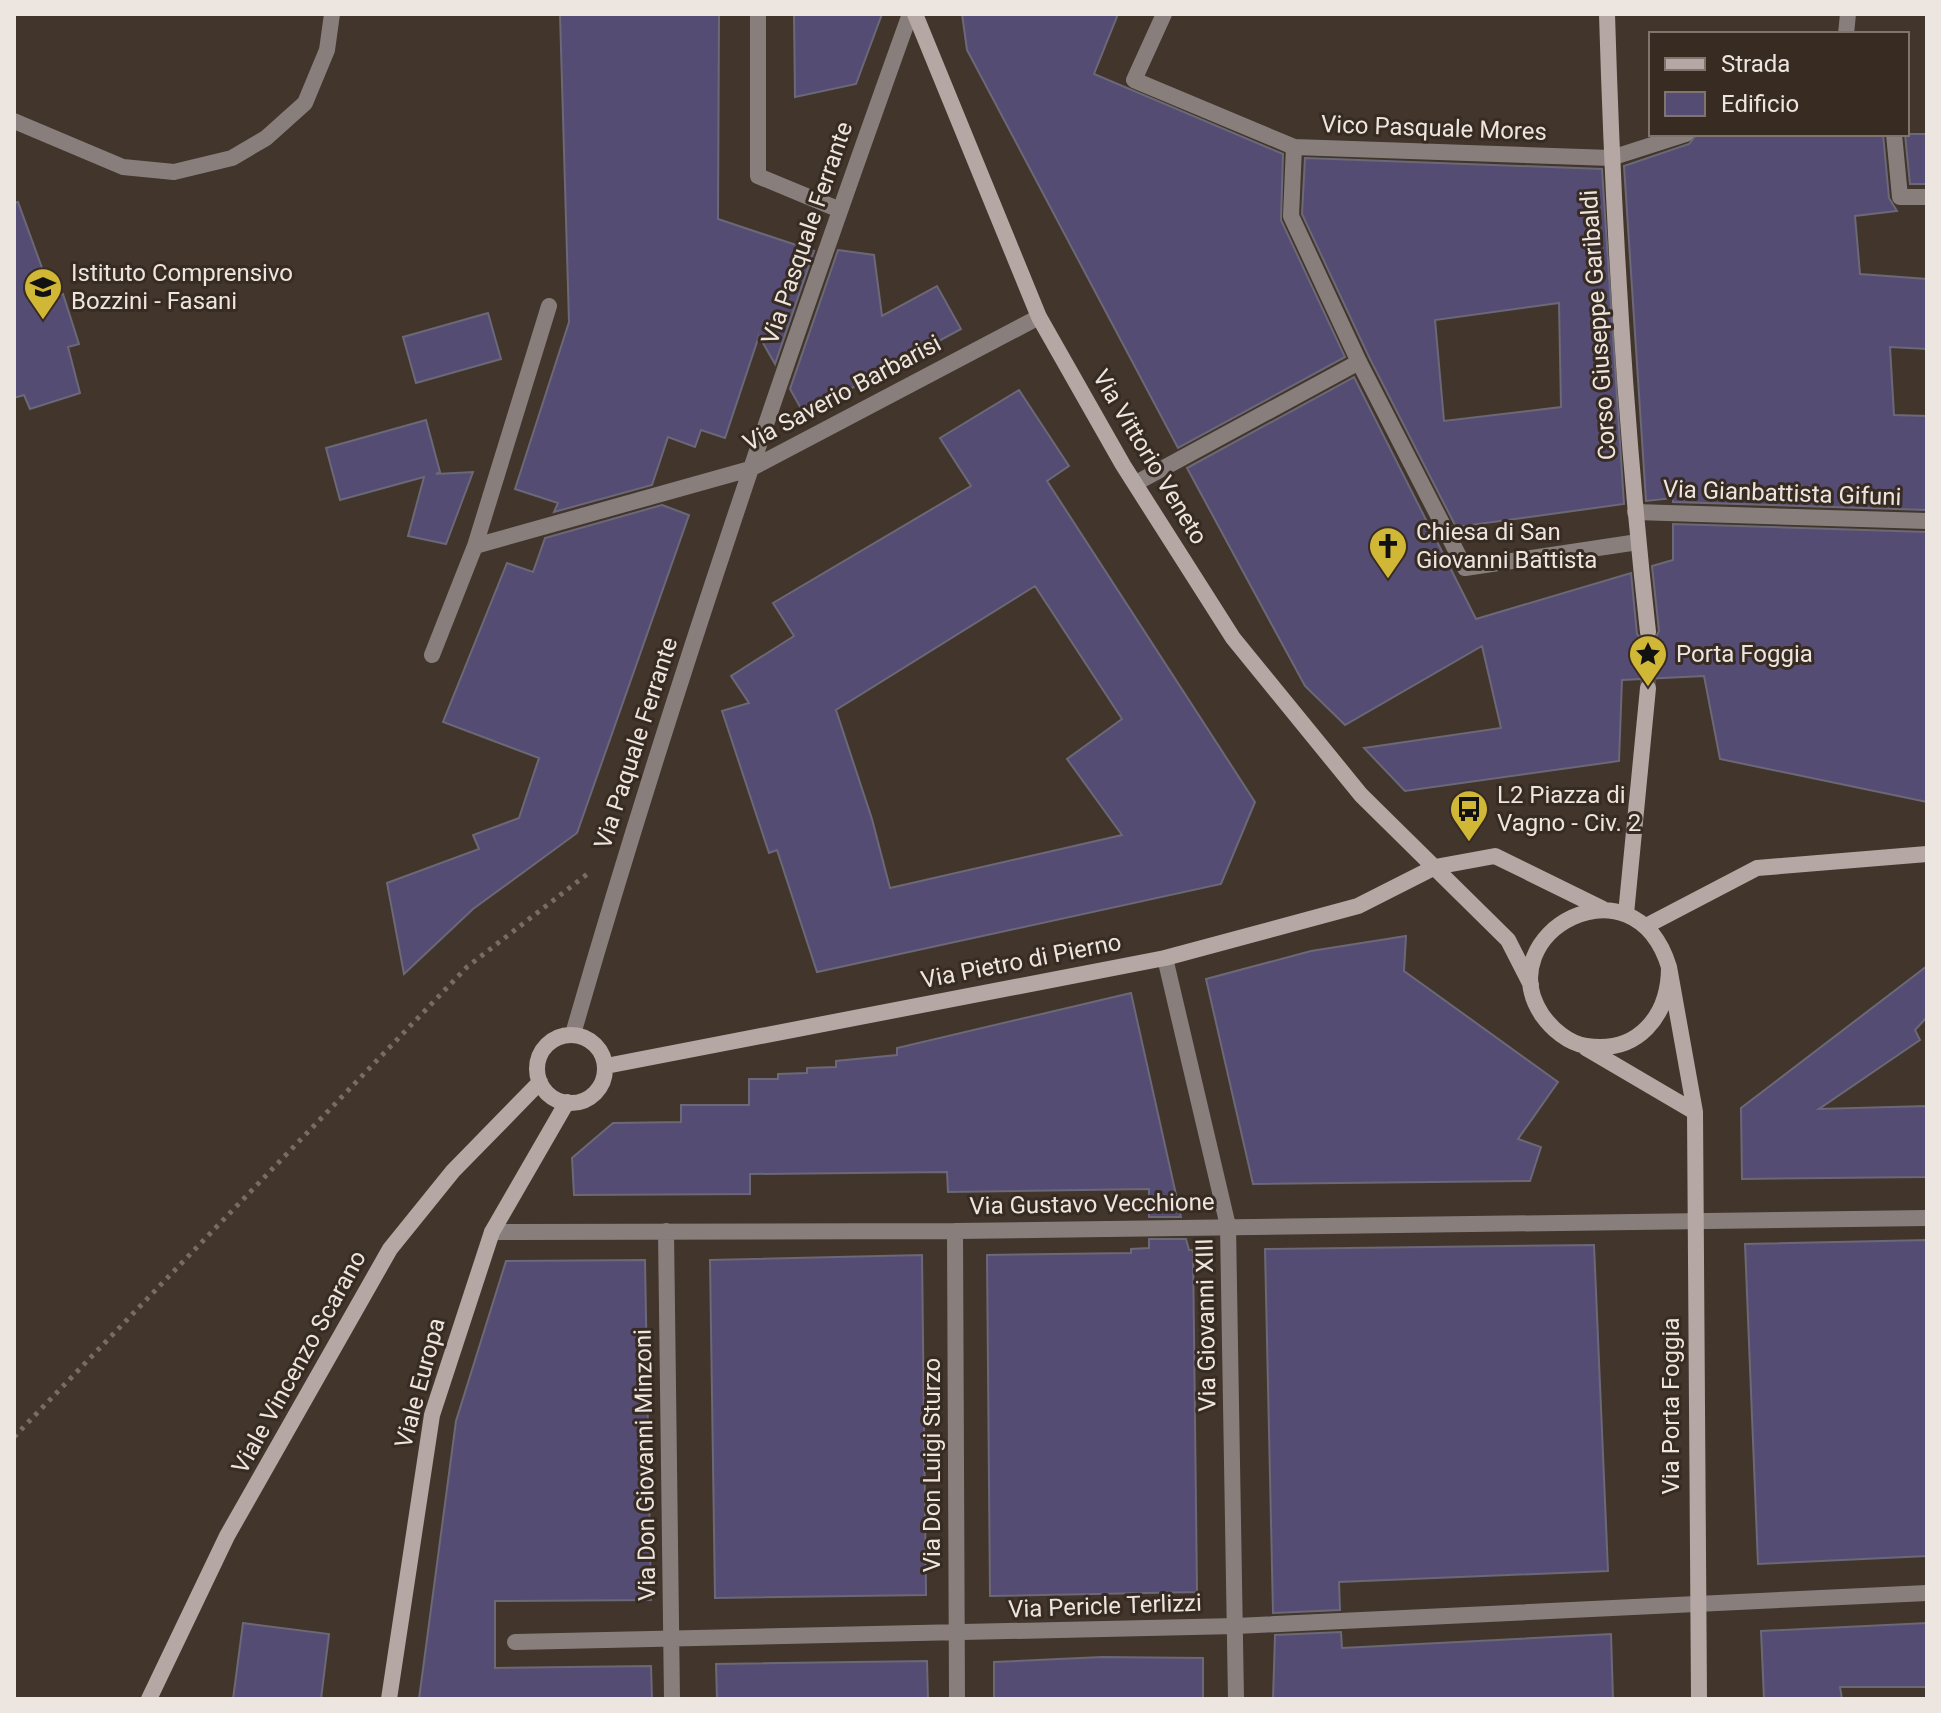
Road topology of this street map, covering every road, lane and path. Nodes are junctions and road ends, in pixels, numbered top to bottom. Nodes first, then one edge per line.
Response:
1 (332, 14) edge
2 (758, 14) edge
3 (912, 14) edge
4 (1164, 14) edge
5 (1607, 14) edge
6 (14, 121) edge
7 (1680, 136) edge
8 (1894, 136) edge
9 (1294, 147) junction
10 (1611, 158) junction
11 (1927, 197) edge
12 (840, 210) junction
13 (549, 306) dead end
14 (1039, 317) junction
15 (1359, 362) junction
16 (750, 469) junction
17 (1136, 483) junction
18 (1635, 512) junction
19 (1927, 521) edge
20 (1638, 542) junction
21 (475, 546) junction
22 (1648, 632) tunnel mouth
23 (432, 655) dead end
24 (1648, 688) tunnel mouth
25 (629, 842) junction
26 (1927, 854) edge
27 (1435, 867) junction
28 (1603, 909) junction
29 (1626, 914) junction
30 (1646, 926) junction
31 (1165, 958) junction
32 (1669, 967) junction
33 (1532, 987) junction
34 (573, 1034) junction
35 (1580, 1045) junction
36 (606, 1066) junction
37 (540, 1082) junction
38 (567, 1102) junction
39 (1695, 1112) junction
40 (1927, 1218) edge
41 (1693, 1221) junction
42 (1228, 1226) junction
43 (666, 1231) junction
44 (955, 1231) junction
45 (492, 1232) junction
46 (14, 1437) edge
47 (1927, 1593) edge
48 (1696, 1605) junction
49 (1236, 1626) junction
50 (956, 1635) junction
51 (671, 1636) junction
52 (515, 1642) dead end
53 (149, 1699) edge
54 (389, 1699) edge
55 (672, 1699) edge
56 (957, 1699) edge
57 (1236, 1699) edge
58 (1699, 1699) edge

1 - 6 street
2 - 12 street
3 - 12 street, Via Pasquale Ferrante
3 - 14 street, Via Vittorio Veneto
4 - 9 street
5 - 10 street, Corso Giuseppe Garibaldi
7 - 10 street, Vico Pasquale Mores
8 - 11 street
9 - 10 street, Vico Pasquale Mores
9 - 15 street, Vico Pasquale Mores
10 - 18 street, Corso Giuseppe Garibaldi
12 - 16 street, Via Pasquale Ferrante
13 - 21 street
14 - 16 street, Via Saverio Barbarisi
14 - 17 street, Via Vittorio Veneto
15 - 17 street
15 - 20 street, Vico Pasquale Mores
16 - 21 street, Via Saverio Barbarisi
16 - 25 street, Via Paquale Ferrante
17 - 27 street, Via Vittorio Veneto
18 - 19 street, Via Gianbattista Gifuni
18 - 20 street, Corso Giuseppe Garibaldi
20 - 22 street, Corso Giuseppe Garibaldi
21 - 23 street
24 - 29 street
25 - 34 street, Via Paquale Ferrante
25 - 46 path
26 - 30 street
27 - 28 street, Via Pietro di Pierno
27 - 31 street, Via Pietro di Pierno
27 - 33 street, Via Vittorio Veneto
28 - 29 street
28 - 33 street
29 - 30 street
30 - 32 street
31 - 36 street, Via Pietro di Pierno
31 - 42 street, Via Giovanni XIII
32 - 35 street
32 - 39 street, Via Porta Foggia
33 - 35 street
34 - 36 street
34 - 37 street
35 - 39 street
36 - 38 street
37 - 38 street
37 - 53 street, Viale Vincenzo Scarano
38 - 45 street, Viale Europa
39 - 41 street, Via Porta Foggia
40 - 41 street, Via Gustavo Vecchione
41 - 42 street, Via Gustavo Vecchione
41 - 48 street, Via Porta Foggia
42 - 44 street, Via Gustavo Vecchione
42 - 49 street, Via Giovanni XIII
43 - 44 street, Via Gustavo Vecchione
43 - 45 street, Via Gustavo Vecchione
43 - 51 street, Via Don Giovanni Minzoni
44 - 50 street, Via Don Luigi Sturzo
45 - 54 street, Viale Europa
47 - 48 street, Via Pericle Terlizzi
48 - 49 street, Via Pericle Terlizzi
48 - 58 street, Via Porta Foggia
49 - 50 street, Via Pericle Terlizzi
49 - 57 street, Via Giovanni XIII
50 - 51 street, Via Pericle Terlizzi
50 - 56 street, Via Don Luigi Sturzo
51 - 52 street, Via Pericle Terlizzi
51 - 55 street, Via Don Giovanni Minzoni

